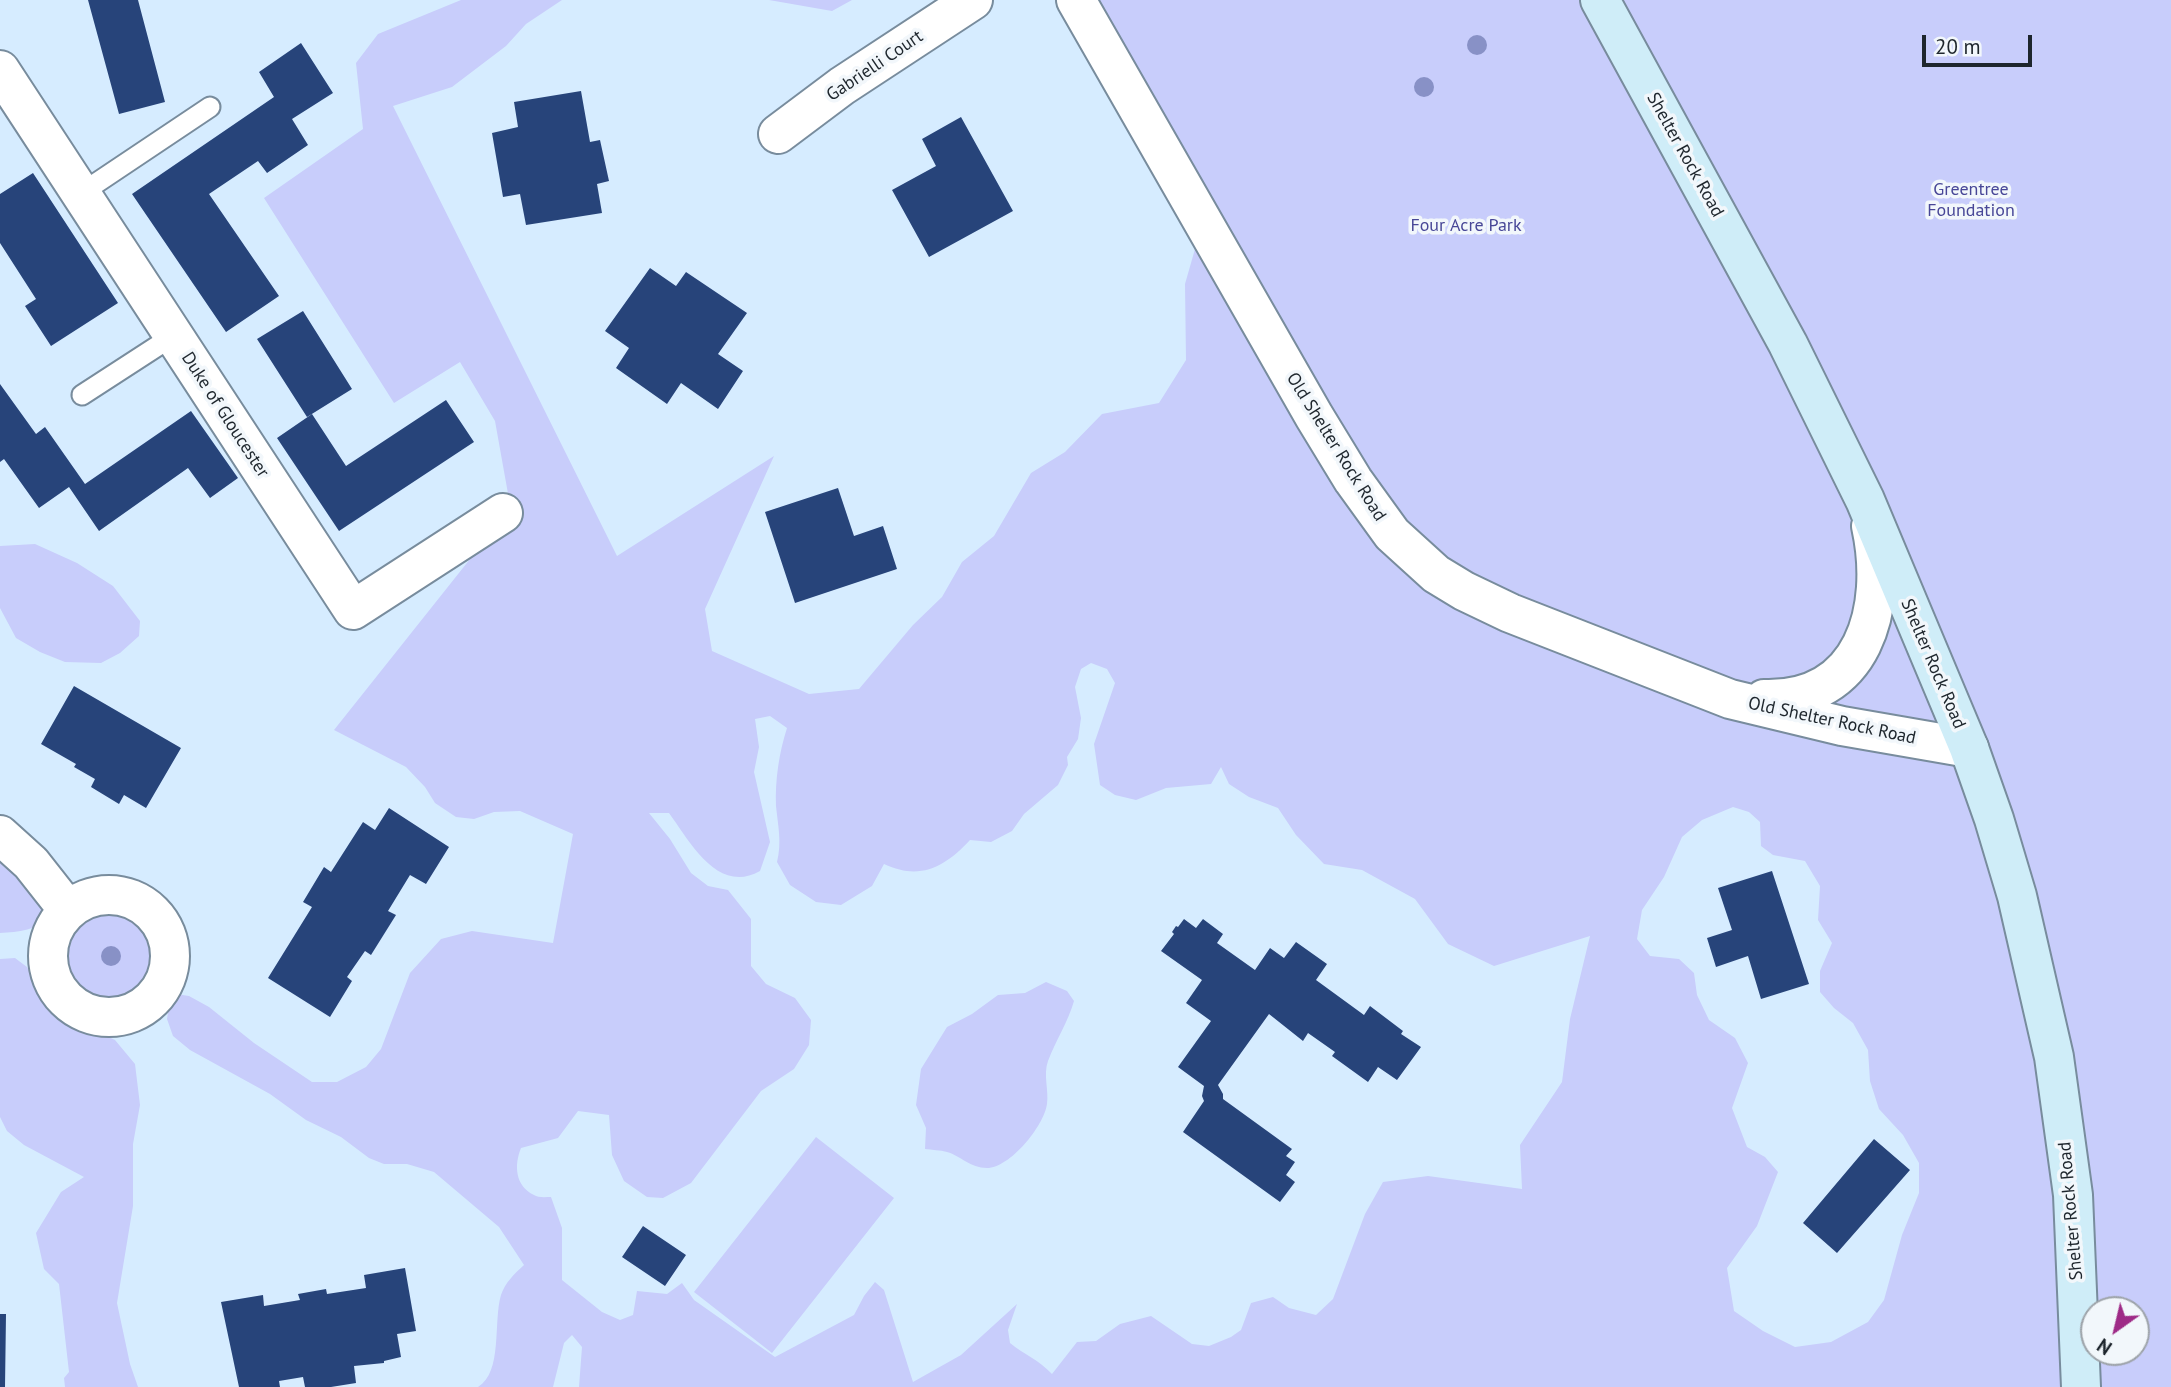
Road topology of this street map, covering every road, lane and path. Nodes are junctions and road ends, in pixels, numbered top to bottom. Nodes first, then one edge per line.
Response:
1 (973, 0) edge
2 (1076, 0) edge
3 (1600, 0) edge
4 (0, 70) edge
5 (210, 107) dead end
6 (778, 134) dead end
7 (80, 194) junction
8 (173, 336) junction
9 (82, 395) dead end
10 (1865, 500) junction
11 (503, 513) dead end
12 (1730, 699) junction
13 (1969, 748) junction
14 (0, 835) edge
15 (68, 910) dead end
16 (2081, 1387) edge

1 - 6 street, Gabrielli Court
2 - 12 street, Old Shelter Rock Road
3 - 10 main road, Shelter Rock Road
4 - 7 street, Duke of Gloucester
5 - 7 lane
7 - 8 street, Duke of Gloucester
8 - 9 lane
8 - 11 street, Duke of Gloucester
10 - 12 street
10 - 13 main road, Shelter Rock Road
12 - 13 street, Old Shelter Rock Road
13 - 16 main road, Shelter Rock Road
14 - 15 street

